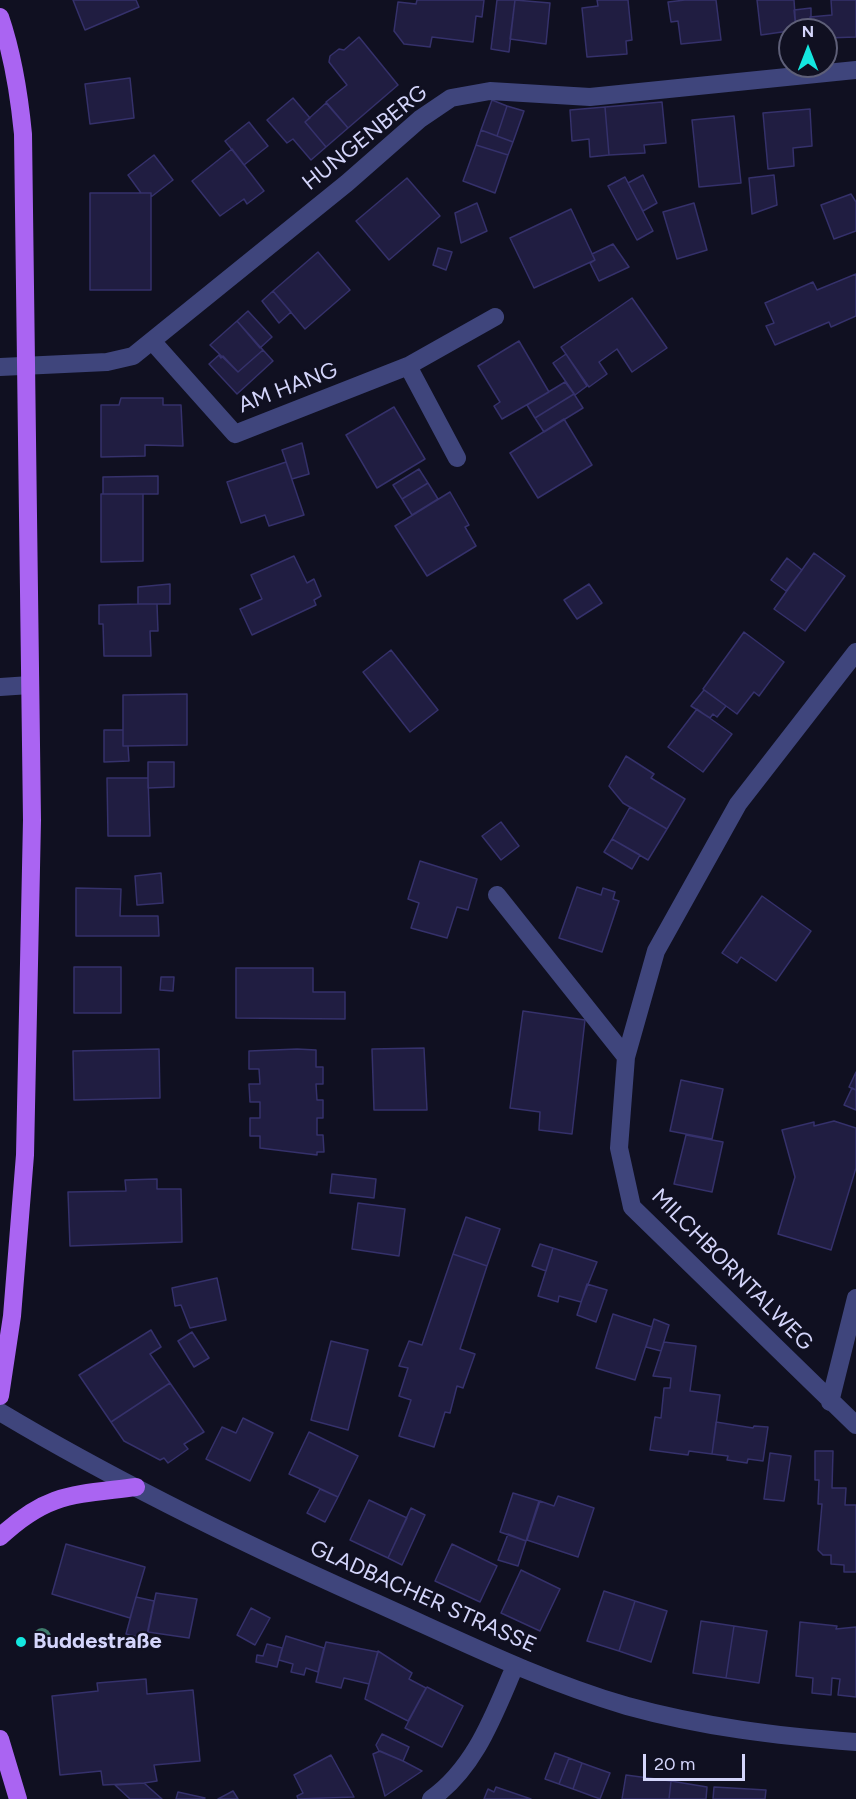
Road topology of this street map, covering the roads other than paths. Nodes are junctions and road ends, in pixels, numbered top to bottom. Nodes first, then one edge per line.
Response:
1 (0, 17) edge
2 (856, 70) edge
3 (495, 317) dead end
4 (152, 341) junction
5 (25, 366) junction
6 (408, 366) junction
7 (0, 367) edge
8 (457, 458) dead end
9 (856, 652) edge
10 (30, 685) junction
11 (0, 687) edge
12 (497, 895) dead end
13 (626, 1057) junction
14 (856, 1298) edge
15 (0, 1396) edge
16 (830, 1402) junction
17 (0, 1412) edge
18 (856, 1425) edge
19 (136, 1487) junction
20 (0, 1537) edge
21 (515, 1666) junction
22 (0, 1739) edge
23 (856, 1742) edge
24 (18, 1799) edge
25 (431, 1799) edge

1 - 5 main road
2 - 4 street, HUNGENBERG
3 - 6 street, AM HANG
4 - 5 street, HUNGENBERG
4 - 6 street, AM HANG
5 - 7 street, HUNGENBERG
5 - 10 main road
6 - 8 street
9 - 13 street, MILCHBORNTALWEG
10 - 11 street
10 - 15 main road
12 - 13 street
13 - 16 street, MILCHBORNTALWEG
14 - 16 street
16 - 18 street, MILCHBORNTALWEG
17 - 19 street, GLADBACHER STRASSE
19 - 20 main road
19 - 21 street, GLADBACHER STRASSE
21 - 23 street, GLADBACHER STRASSE
21 - 25 street
22 - 24 main road

